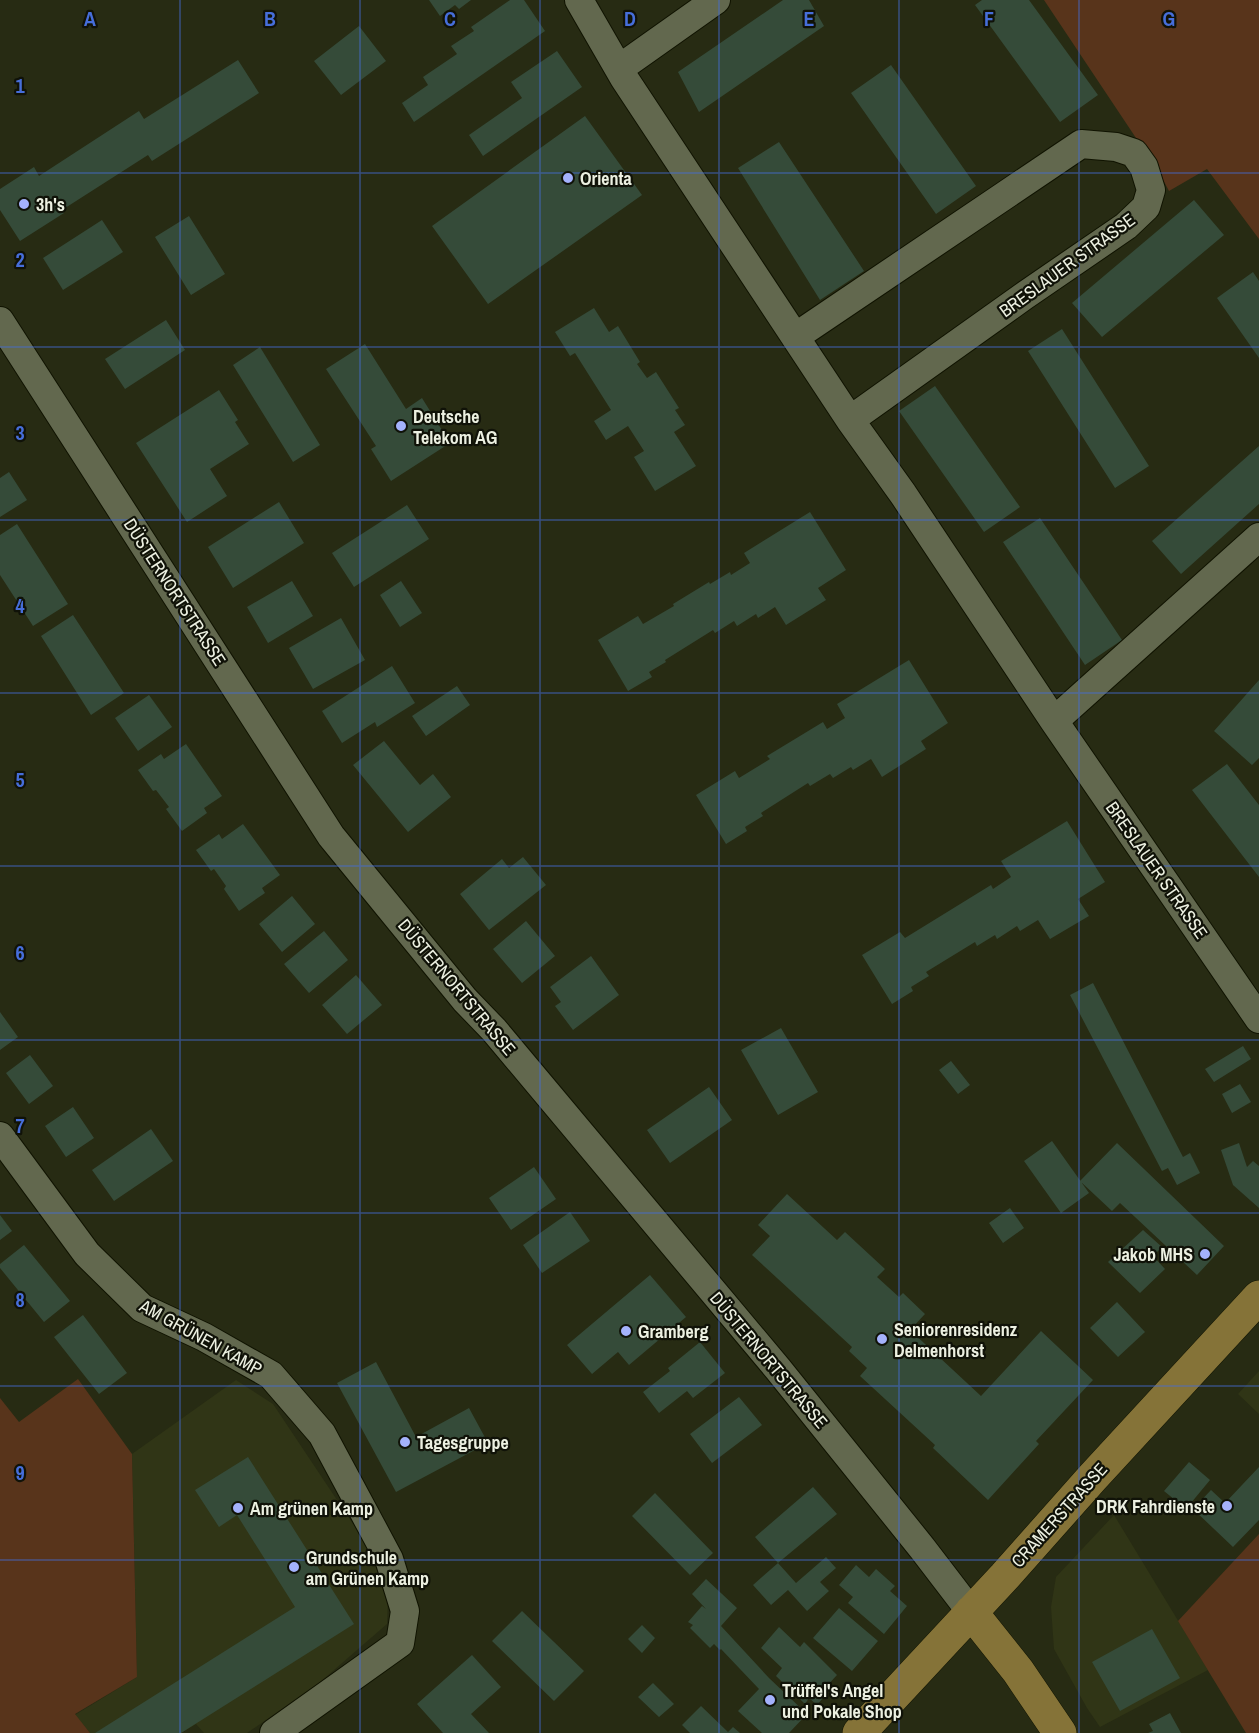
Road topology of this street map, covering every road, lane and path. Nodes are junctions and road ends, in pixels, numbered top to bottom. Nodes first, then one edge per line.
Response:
1 (579, 0) edge
2 (716, 0) edge
3 (620, 68) junction
4 (0, 321) edge
5 (795, 337) junction
6 (850, 420) junction
7 (1259, 537) edge
8 (1054, 721) junction
9 (1259, 1019) edge
10 (0, 1136) edge
11 (1259, 1297) edge
12 (971, 1612) junction
13 (274, 1733) edge
14 (859, 1733) edge
15 (1060, 1733) edge

1 - 3 street, BRESLAUER STRASSE
2 - 3 street
3 - 5 street, BRESLAUER STRASSE
4 - 12 street, DÜSTERNORTSTRASSE
5 - 6 street, BRESLAUER STRASSE
5 - 6 street, BRESLAUER STRASSE
6 - 8 street, BRESLAUER STRASSE
7 - 8 street
8 - 9 street, BRESLAUER STRASSE
10 - 13 street, AM GRÜNEN KAMP
11 - 12 main road, CRAMERSTRASSE
12 - 14 main road, CRAMERSTRASSE
12 - 15 main road

